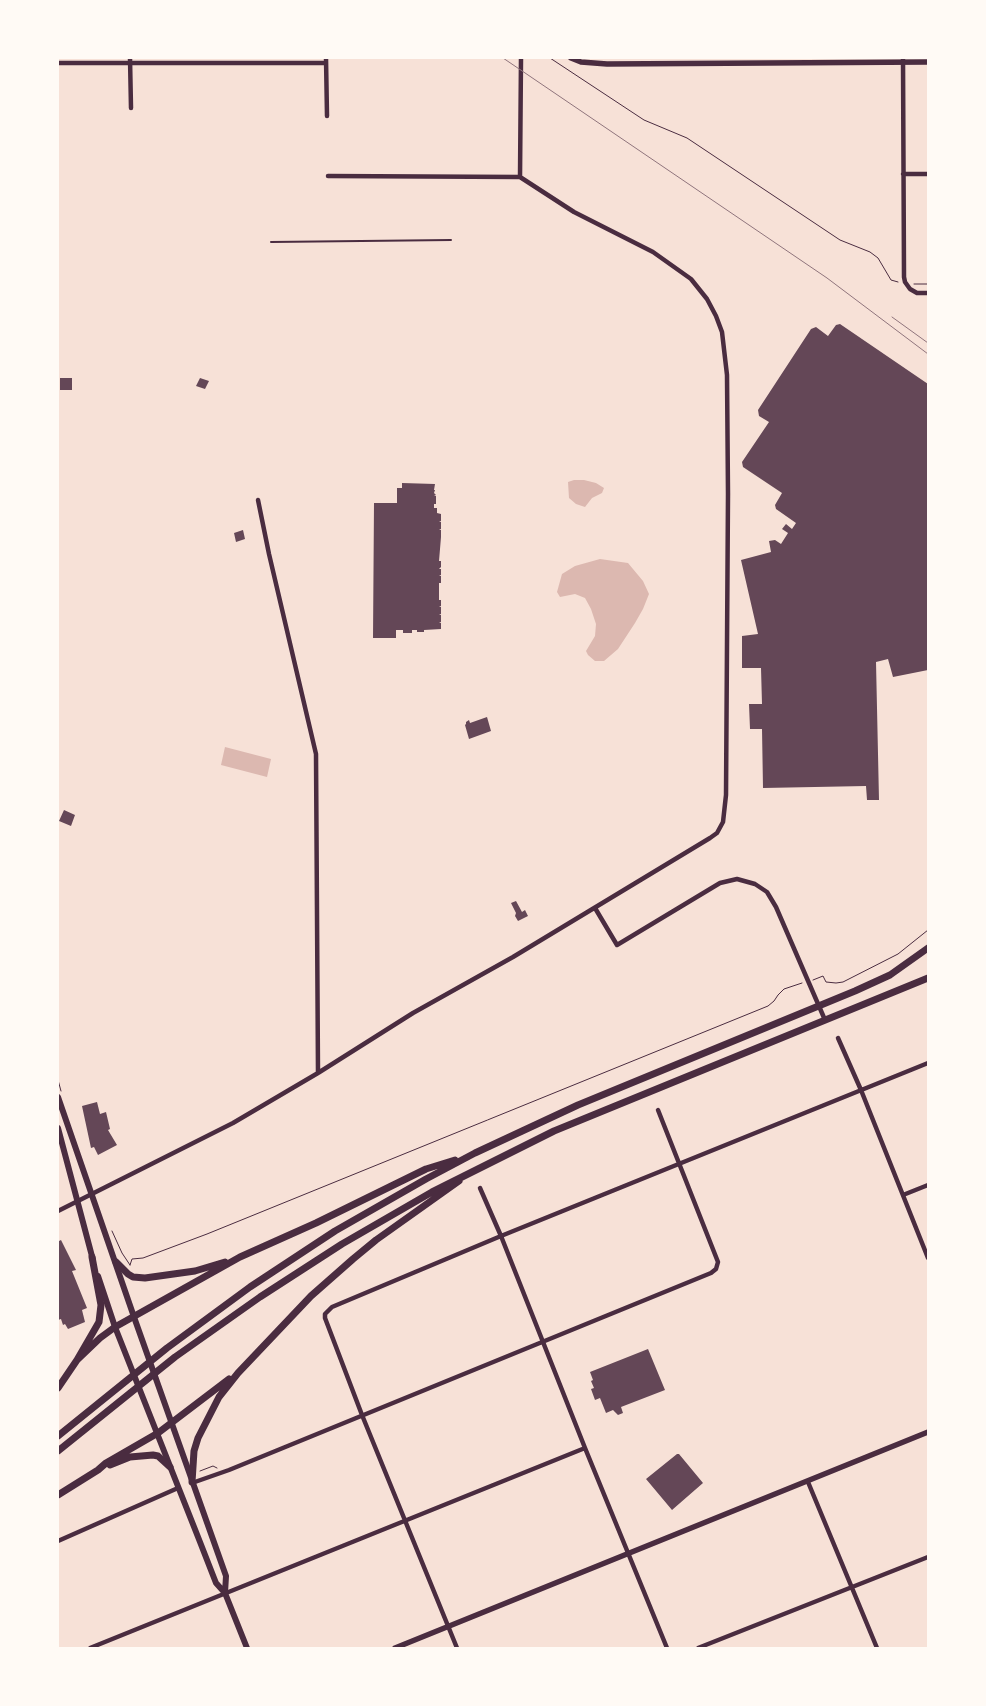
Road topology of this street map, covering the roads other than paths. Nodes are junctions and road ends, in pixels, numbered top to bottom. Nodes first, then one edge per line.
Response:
1 (520, 58) edge
2 (570, 58) edge
3 (130, 60) edge
4 (326, 60) edge
5 (710, 60) edge
6 (903, 60) edge
7 (928, 62) edge
8 (58, 63) edge
9 (131, 108) dead end
10 (327, 116) dead end
11 (903, 174) junction
12 (928, 174) edge
13 (328, 176) dead end
14 (520, 177) junction
15 (450, 240) dead end
16 (271, 242) dead end
17 (928, 293) edge
18 (258, 500) dead end
19 (595, 908) junction
20 (928, 948) edge
21 (928, 978) edge
22 (819, 1006) junction
23 (825, 1020) junction
24 (838, 1038) dead end
25 (928, 1063) edge
26 (318, 1073) junction
27 (861, 1090) junction
28 (58, 1096) edge
29 (658, 1110) dead end
30 (58, 1128) edge
31 (475, 1153) junction
32 (680, 1163) junction
33 (477, 1168) junction
34 (928, 1185) edge
35 (480, 1188) dead end
36 (92, 1194) junction
37 (903, 1195) junction
38 (77, 1202) junction
39 (58, 1211) edge
40 (501, 1236) junction
41 (92, 1257) junction
42 (240, 1257) junction
43 (928, 1258) edge
44 (116, 1262) junction
45 (134, 1317) junction
46 (116, 1327) junction
47 (542, 1343) junction
48 (77, 1360) junction
49 (238, 1373) junction
50 (58, 1388) edge
51 (362, 1415) junction
52 (172, 1423) junction
53 (928, 1432) edge
54 (158, 1433) junction
55 (58, 1436) edge
56 (584, 1448) junction
57 (58, 1451) edge
58 (170, 1467) junction
59 (98, 1470) junction
60 (192, 1482) junction
61 (808, 1482) junction
62 (178, 1488) junction
63 (58, 1495) edge
64 (405, 1521) junction
65 (58, 1541) edge
66 (628, 1554) junction
67 (928, 1557) edge
68 (851, 1587) junction
69 (225, 1593) junction
70 (448, 1627) junction
71 (90, 1648) edge
72 (247, 1648) edge
73 (395, 1648) edge
74 (457, 1648) edge
75 (668, 1648) edge
76 (698, 1648) edge
77 (877, 1648) edge

1 - 14 street
2 - 5 street
3 - 4 street
3 - 8 street
3 - 9 street
4 - 10 street
5 - 6 street
6 - 7 street
6 - 11 street
11 - 12 street
11 - 17 street
13 - 14 street
14 - 19 street
15 - 16 lane
18 - 26 street
19 - 22 street
19 - 26 street
20 - 22 main road
21 - 23 main road
22 - 23 street
22 - 31 main road
23 - 33 main road
24 - 27 street
25 - 27 street
26 - 36 street
27 - 32 street
27 - 37 street
28 - 36 main road
29 - 32 street
30 - 38 main road
31 - 42 main road
31 - 55 main road
32 - 40 street
32 - 47 street
33 - 49 main road
33 - 57 main road
34 - 37 street
35 - 40 street
36 - 38 street
36 - 44 main road
37 - 43 street
38 - 39 street
38 - 41 main road
40 - 47 street
40 - 51 street
41 - 46 main road
41 - 48 main road
42 - 44 main road
42 - 45 main road
44 - 45 main road
45 - 46 main road
45 - 52 main road
46 - 48 main road
46 - 54 main road
47 - 51 street
47 - 56 street
48 - 50 main road
49 - 52 main road
49 - 60 main road
51 - 60 street
51 - 64 street
52 - 54 main road
52 - 60 main road
53 - 61 street
54 - 58 main road
54 - 59 main road
56 - 64 street
56 - 66 street
58 - 59 main road
58 - 62 main road
59 - 63 main road
60 - 69 main road
61 - 66 street
61 - 68 street
62 - 65 street
62 - 69 main road
64 - 69 street
64 - 70 street
66 - 70 street
66 - 75 street
67 - 68 street
68 - 76 street
68 - 77 street
69 - 71 street
69 - 72 main road
70 - 73 street
70 - 74 street

